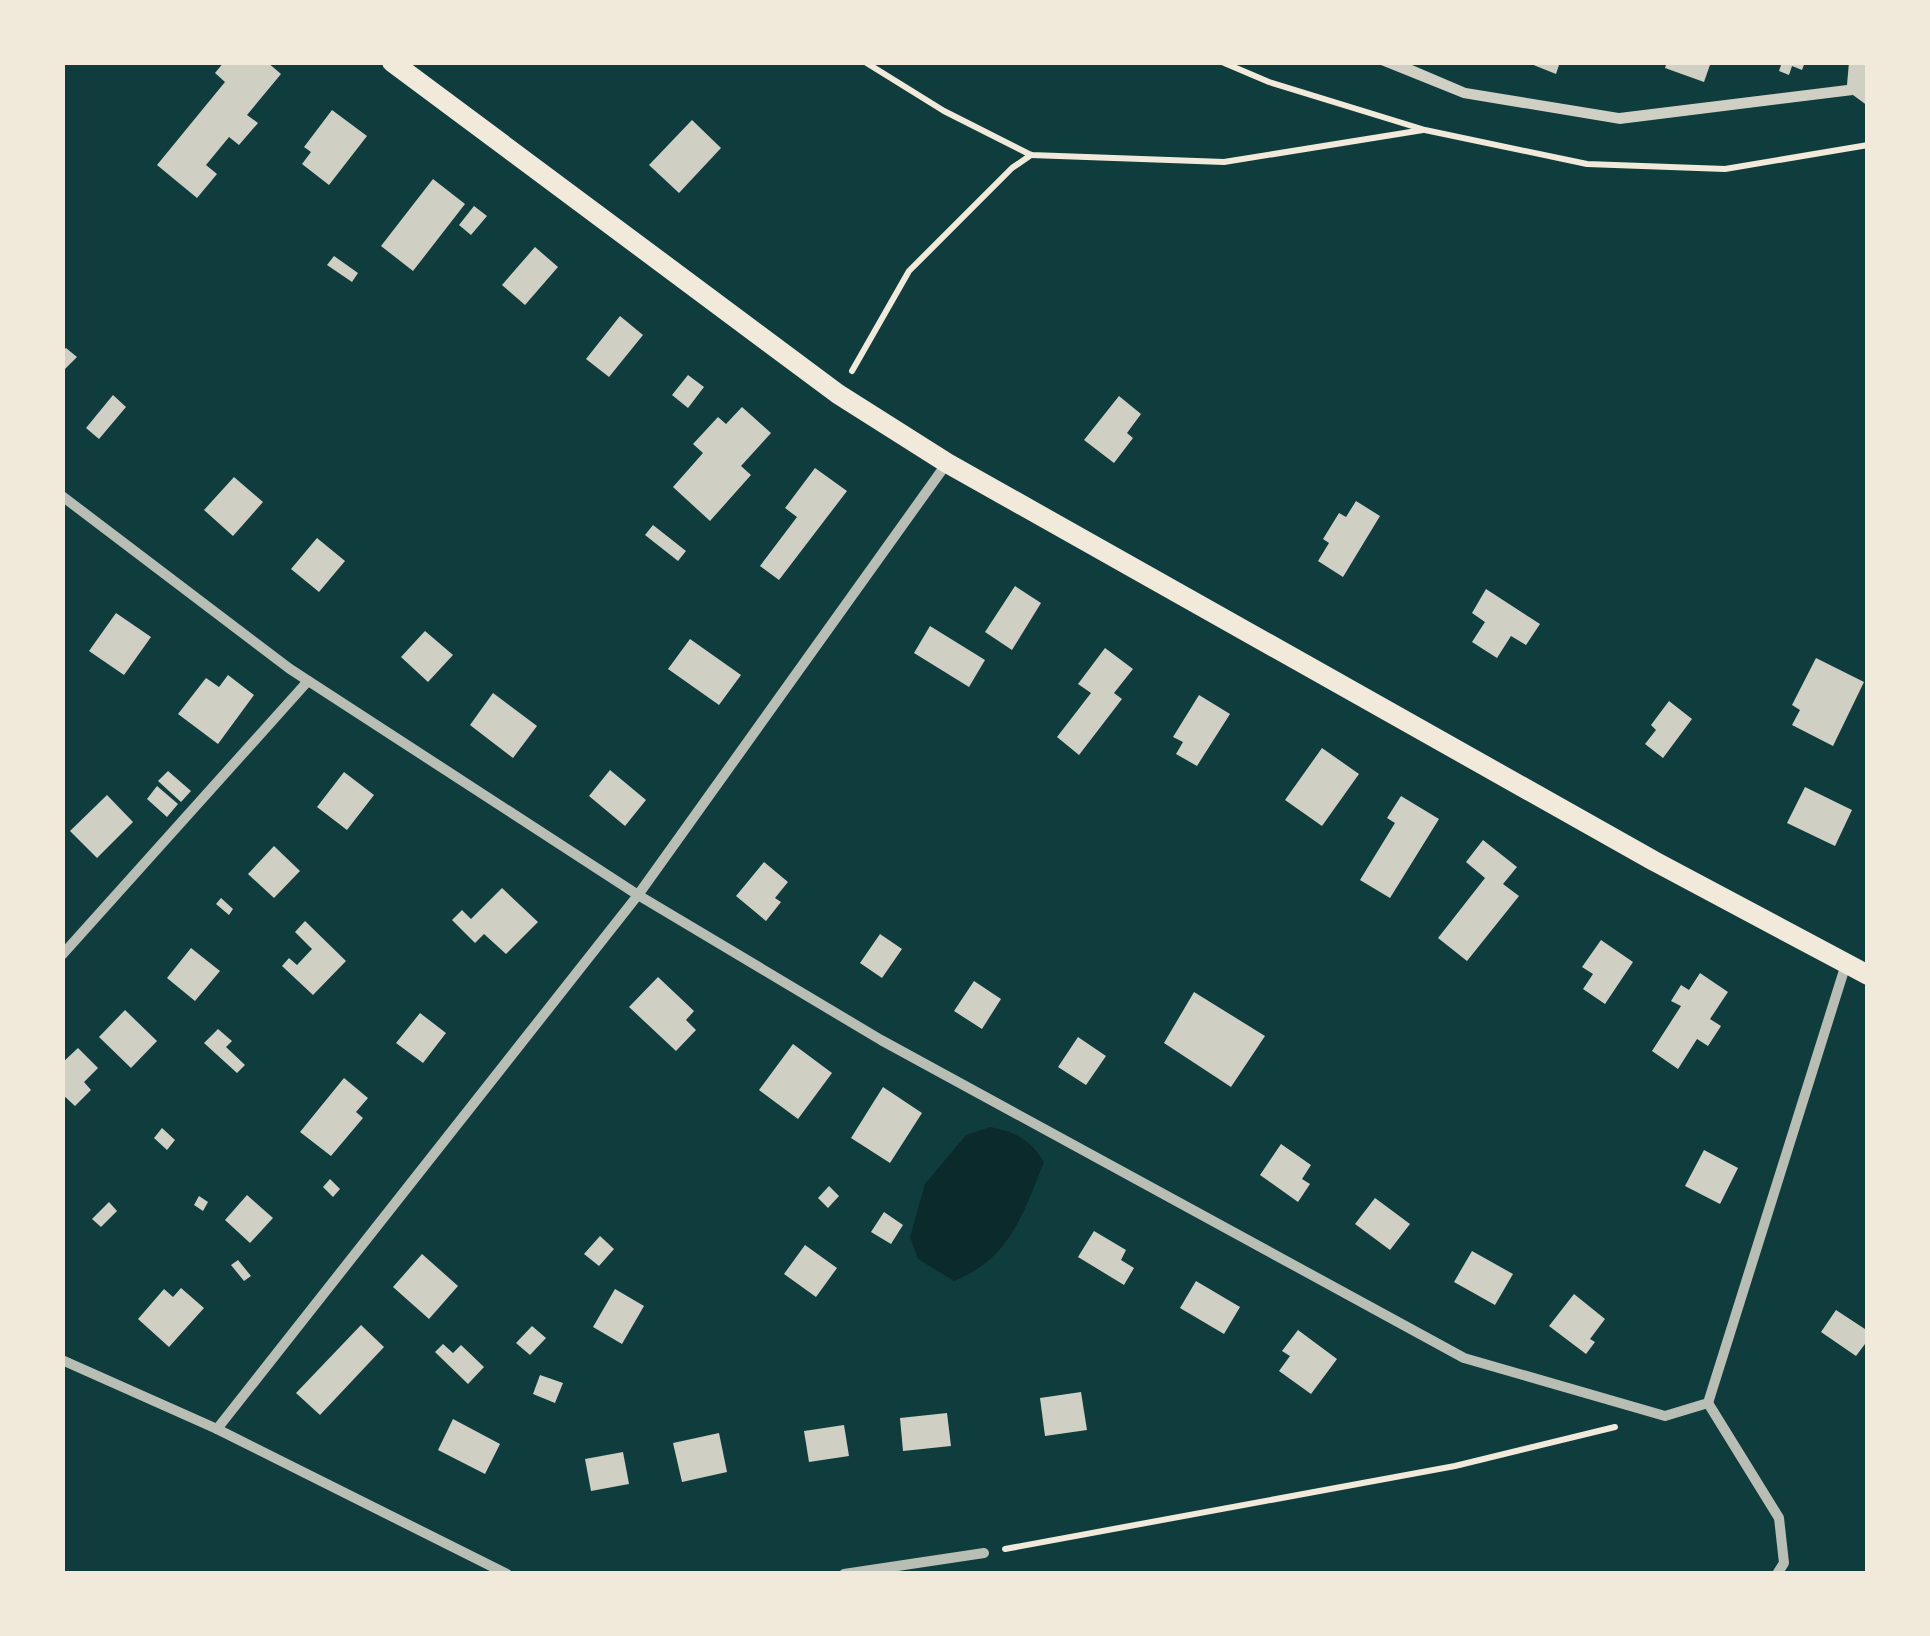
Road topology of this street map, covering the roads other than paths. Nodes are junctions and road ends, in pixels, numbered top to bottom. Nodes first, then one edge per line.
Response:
1 (392, 62) edge
2 (947, 463) junction
3 (62, 496) edge
4 (308, 681) junction
5 (638, 895) junction
6 (62, 955) edge
7 (1846, 964) junction
8 (1868, 975) edge
9 (62, 1360) edge
10 (1708, 1403) junction
11 (217, 1429) junction
12 (984, 1553) road end
13 (507, 1574) edge
14 (844, 1574) edge
15 (1777, 1574) edge

1 - 2 main road
2 - 5 street
2 - 7 main road
3 - 4 street
4 - 5 street
4 - 6 street
5 - 10 street
5 - 11 street
7 - 8 main road
7 - 10 street
9 - 11 street
10 - 15 street
11 - 13 street
12 - 14 street

